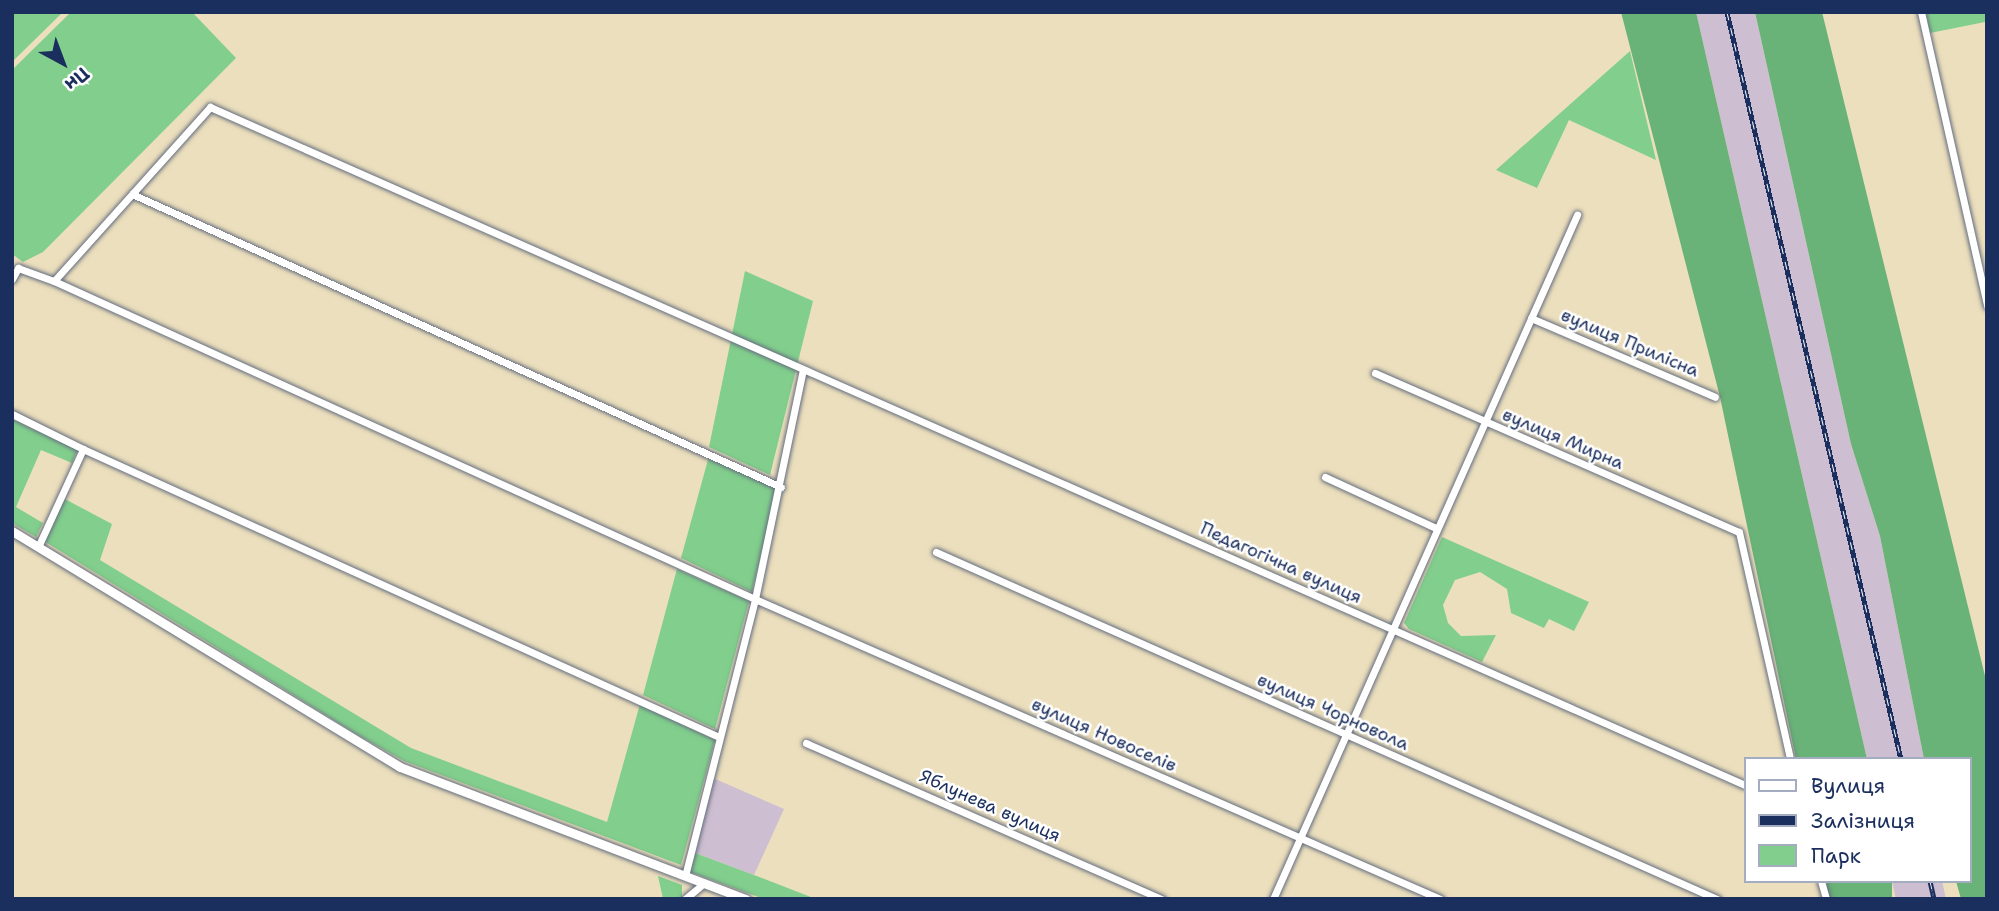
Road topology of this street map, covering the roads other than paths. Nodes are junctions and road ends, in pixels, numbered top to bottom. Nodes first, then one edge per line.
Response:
1 (1921, 12) edge
2 (132, 194) junction
3 (1577, 215) dead end
4 (15, 266) edge
5 (12, 279) edge
6 (54, 281) junction
7 (1987, 306) edge
8 (1531, 318) junction
9 (803, 370) junction
10 (1374, 373) dead end
11 (1715, 397) dead end
12 (12, 414) edge
13 (1485, 422) junction
14 (83, 449) junction
15 (1325, 477) dead end
16 (781, 487) junction
17 (1436, 528) junction
18 (12, 531) edge
19 (37, 547) junction
20 (936, 552) dead end
21 (755, 599) junction
22 (1391, 628) junction
23 (1345, 734) junction
24 (719, 737) junction
25 (806, 743) dead end
26 (1790, 757) edge
27 (1744, 785) edge
28 (1300, 838) junction
29 (685, 877) junction
30 (704, 883) junction
31 (685, 899) edge
32 (746, 899) edge
33 (1162, 899) edge
34 (1273, 899) edge
35 (1440, 899) edge
36 (1717, 899) edge

1 - 7 street
2 - 6 street
2 - 9 street, Педагогічна вулиця
2 - 16 street
3 - 8 street
4 - 5 street
4 - 6 street, вулиця Новоселів
6 - 21 street, вулиця Новоселів
8 - 11 street, вулиця Прилісна
8 - 13 street
9 - 16 street
9 - 22 street, Педагогічна вулиця
10 - 13 street, вулиця Мирна
12 - 14 street
13 - 17 street
13 - 26 street, вулиця Мирна
14 - 19 street
14 - 24 street
15 - 17 street
16 - 21 street
17 - 22 street
18 - 19 street
19 - 29 street
20 - 23 street, вулиця Чорновола
21 - 24 street
21 - 28 street, вулиця Новоселів
22 - 23 street
22 - 27 street, Педагогічна вулиця
23 - 28 street
23 - 36 street, вулиця Чорновола
24 - 29 street
25 - 33 street, Яблунева вулиця
28 - 34 street
28 - 35 street, вулиця Новоселів
29 - 30 street
30 - 31 street
30 - 32 street

